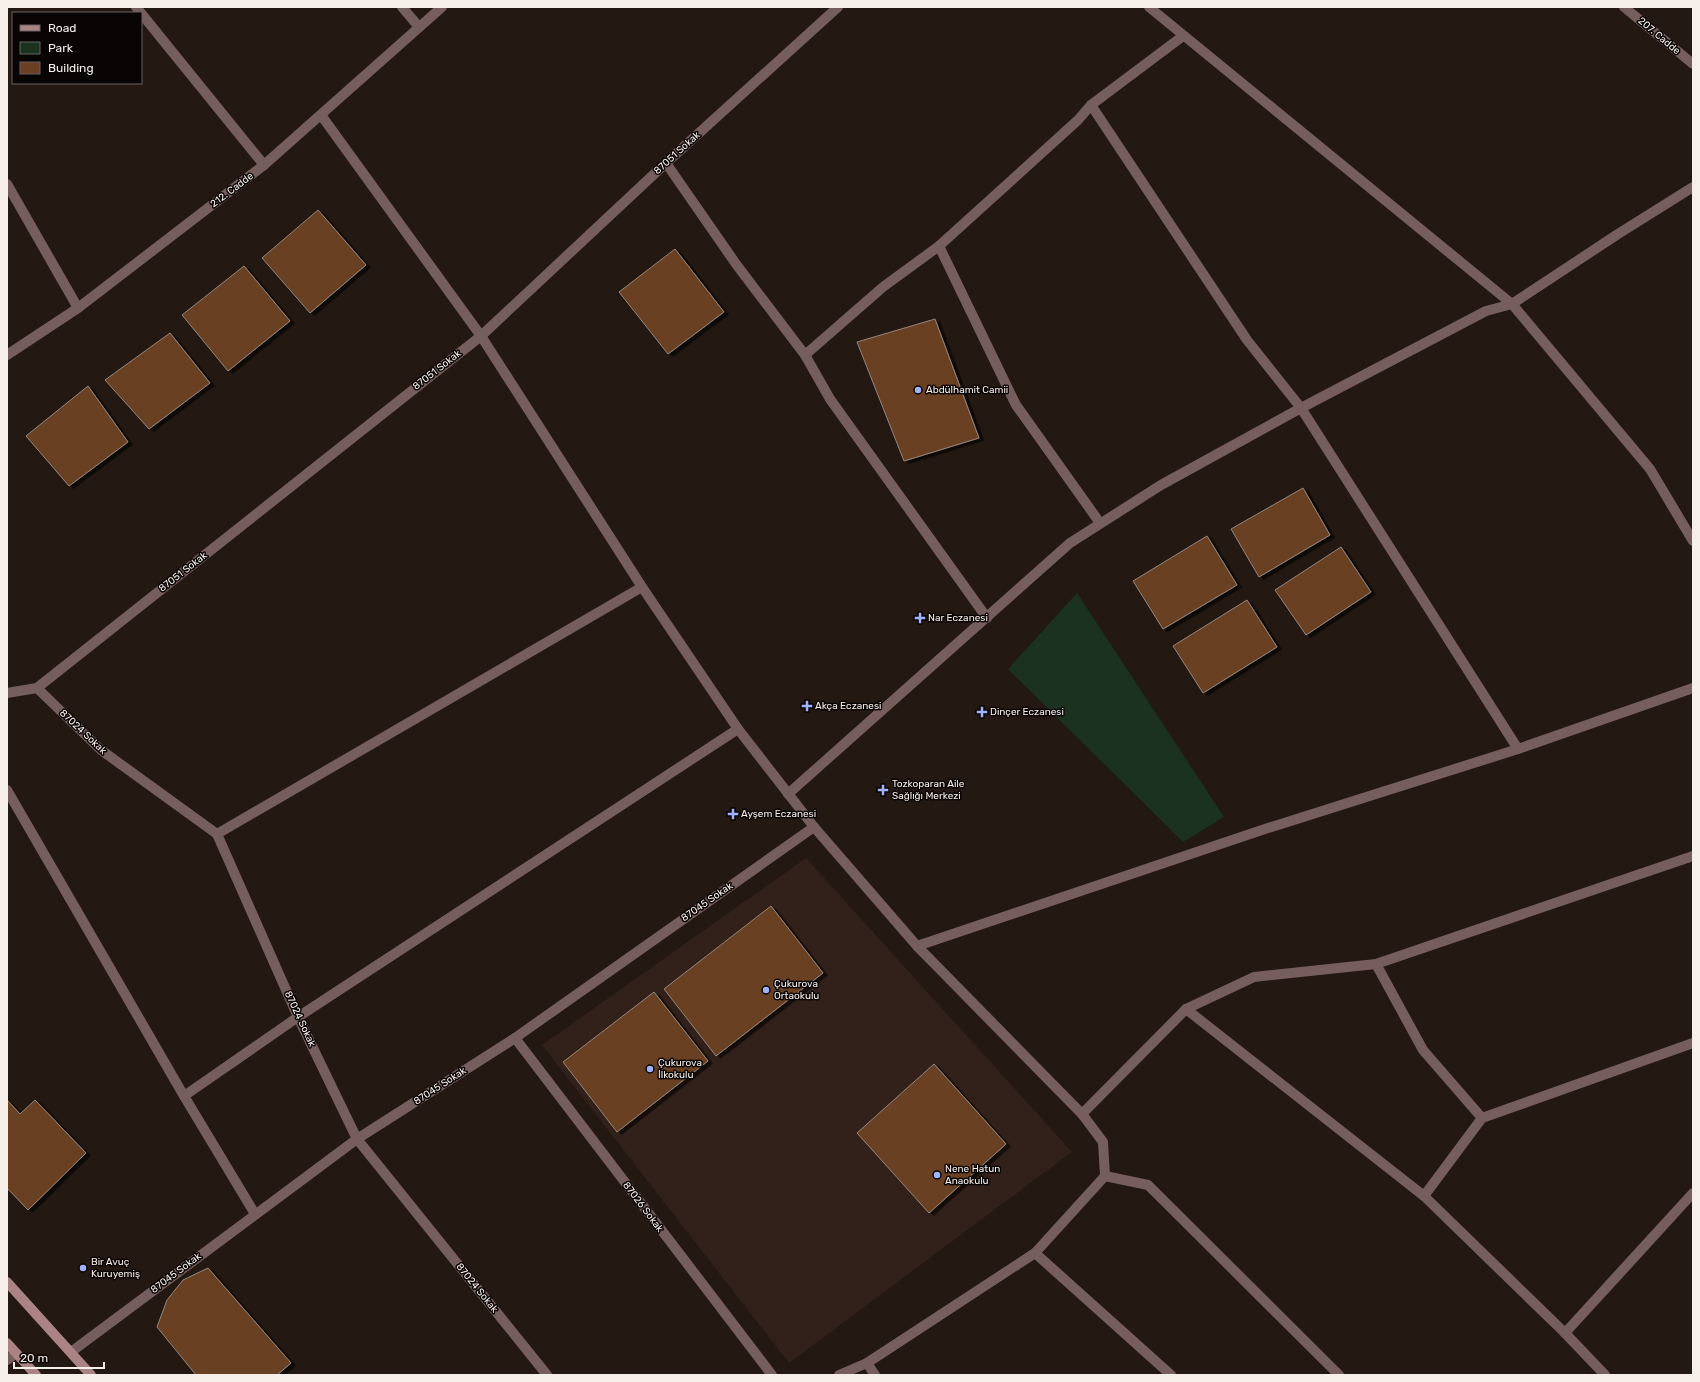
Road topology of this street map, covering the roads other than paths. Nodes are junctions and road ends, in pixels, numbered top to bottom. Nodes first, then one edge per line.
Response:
1 (402, 7) edge
2 (442, 7) edge
3 (838, 7) edge
4 (1149, 7) edge
5 (1624, 7) edge
6 (142, 14) edge
7 (419, 27) junction
8 (1183, 36) junction
9 (1693, 64) edge
10 (1091, 105) junction
11 (321, 115) junction
12 (666, 163) junction
13 (264, 165) junction
14 (7, 184) edge
15 (1693, 187) edge
16 (939, 246) junction
17 (1512, 304) junction
18 (78, 308) junction
19 (481, 336) junction
20 (7, 355) edge
21 (805, 355) junction
22 (1301, 408) junction
23 (1100, 523) junction
24 (1693, 541) edge
25 (642, 587) junction
26 (987, 618) junction
27 (37, 688) junction
28 (1693, 688) edge
29 (7, 693) edge
30 (738, 729) junction
31 (1518, 749) junction
32 (7, 790) edge
33 (788, 794) junction
34 (814, 827) junction
35 (217, 834) junction
36 (1693, 856) edge
37 (917, 946) junction
38 (1376, 964) junction
39 (1186, 1009) junction
40 (298, 1017) junction
41 (515, 1038) junction
42 (1693, 1043) edge
43 (184, 1096) junction
44 (1082, 1114) junction
45 (1482, 1118) junction
46 (358, 1139) junction
47 (1105, 1176) junction
48 (1693, 1193) edge
49 (1424, 1196) junction
50 (255, 1214) junction
51 (1035, 1253) junction
52 (7, 1282) edge
53 (1565, 1334) junction
54 (7, 1343) edge
55 (70, 1352) junction
56 (16, 1353) junction
57 (7, 1360) edge
58 (867, 1363) junction
59 (36, 1375) edge
60 (92, 1375) edge
61 (547, 1375) edge
62 (772, 1375) edge
63 (839, 1375) edge
64 (875, 1375) edge
65 (1171, 1375) edge
66 (1340, 1375) edge
67 (1605, 1375) edge

1 - 7 street
2 - 7 street, 212. Cadde
3 - 12 street, 87051 Sokak
4 - 8 street
5 - 9 street, 207. Cadde
6 - 13 street
7 - 11 street, 212. Cadde
8 - 10 street
8 - 17 street
10 - 16 street
10 - 22 street
11 - 13 street, 212. Cadde
11 - 19 street
12 - 19 street, 87051 Sokak
12 - 21 street
13 - 18 street, 212. Cadde
14 - 18 street
15 - 17 street
16 - 21 street
16 - 23 street
17 - 22 street
17 - 24 street
18 - 20 street, 212. Cadde
19 - 25 street
19 - 27 street, 87051 Sokak
21 - 26 street
22 - 23 street
22 - 31 street
23 - 26 street
25 - 30 street
25 - 35 street
26 - 33 street
27 - 29 street, 87051 Sokak
27 - 35 street, 87024 Sokak
28 - 31 street
30 - 33 street
30 - 40 street
31 - 37 street
32 - 43 street
33 - 34 street
34 - 37 street
34 - 41 street, 87045 Sokak
35 - 40 street, 87024 Sokak
36 - 38 street
37 - 44 street
38 - 39 street
38 - 45 street
39 - 44 street
39 - 49 street
40 - 43 street
40 - 46 street, 87024 Sokak
41 - 46 street, 87045 Sokak
41 - 62 street, 87026 Sokak
42 - 45 street
43 - 50 street
44 - 47 street
45 - 49 street
46 - 50 street, 87045 Sokak
46 - 61 street, 87024 Sokak
47 - 51 street
47 - 66 street
48 - 53 street
49 - 53 street
50 - 55 street, 87045 Sokak
51 - 58 street
51 - 65 street
52 - 55 main road
53 - 67 street
54 - 56 main road
55 - 60 main road
56 - 57 street
56 - 59 main road
58 - 63 street
58 - 64 street

